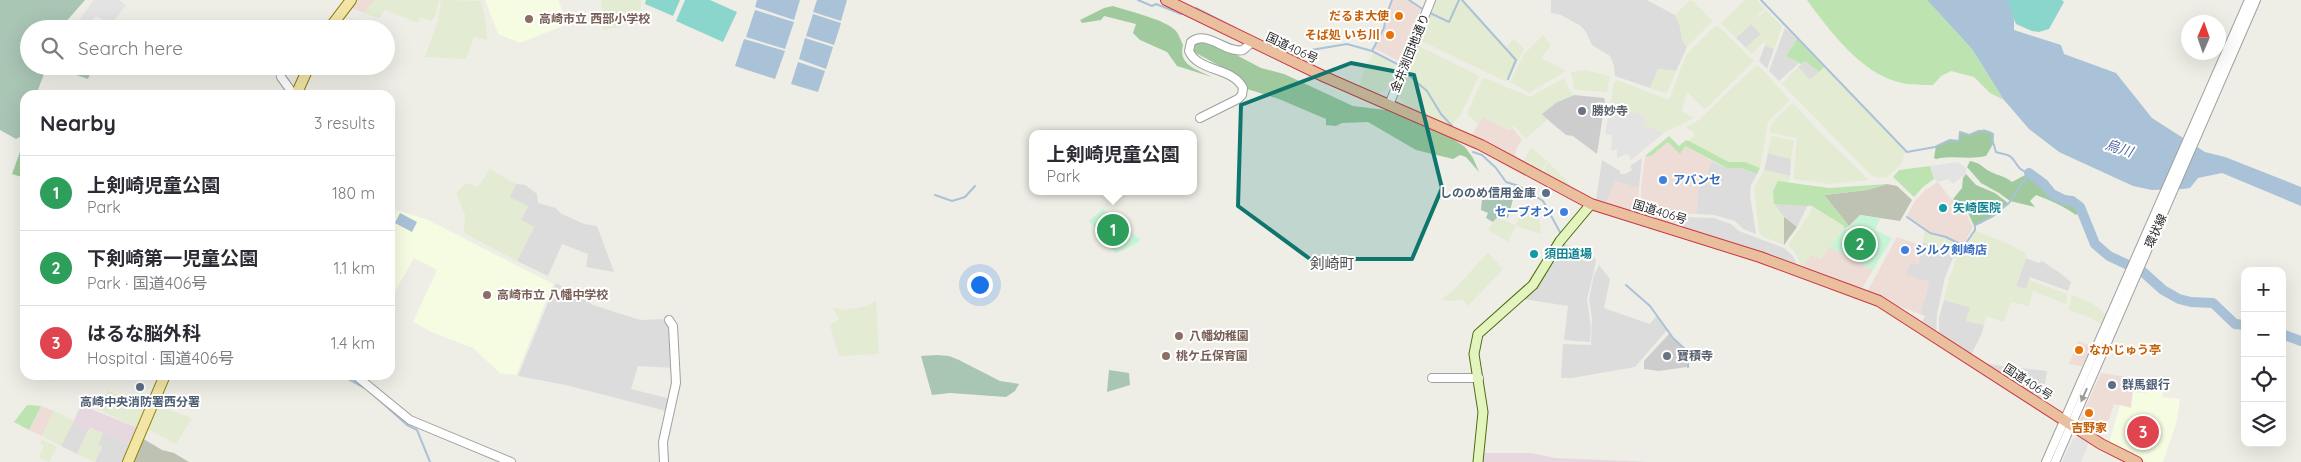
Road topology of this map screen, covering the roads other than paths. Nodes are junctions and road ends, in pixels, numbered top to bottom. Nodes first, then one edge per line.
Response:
1 (351, 0) edge
2 (1166, 0) edge
3 (1431, 0) edge
4 (2250, 0) edge
5 (2256, 0) edge
6 (336, 20) edge
7 (1251, 43) junction
8 (305, 75) edge
9 (281, 77) dead end
10 (2216, 84) junction
11 (291, 90) edge
12 (297, 90) edge
13 (1389, 105) junction
14 (1200, 118) dead end
15 (1591, 204) junction
16 (669, 320) dead end
17 (1432, 378) dead end
18 (1479, 378) junction
19 (162, 380) edge
20 (361, 380) edge
21 (2068, 423) junction
22 (128, 462) edge
23 (512, 462) edge
24 (664, 462) edge
25 (1478, 462) edge
26 (2046, 462) edge
27 (2055, 462) edge
28 (2137, 462) edge

1 - 6 main road
2 - 7 highway, 国道406号
3 - 13 street, 金井渕団地通り
4 - 10 street
5 - 10 street
7 - 13 highway, 国道406号
7 - 14 street
8 - 12 main road
9 - 11 street
10 - 21 street
13 - 15 highway, 国道406号
15 - 18 main road
15 - 21 highway, 国道406号
16 - 24 street
17 - 18 street
18 - 25 main road
19 - 22 main road
20 - 23 street
21 - 26 street
21 - 27 street
21 - 28 highway, 国道406号

